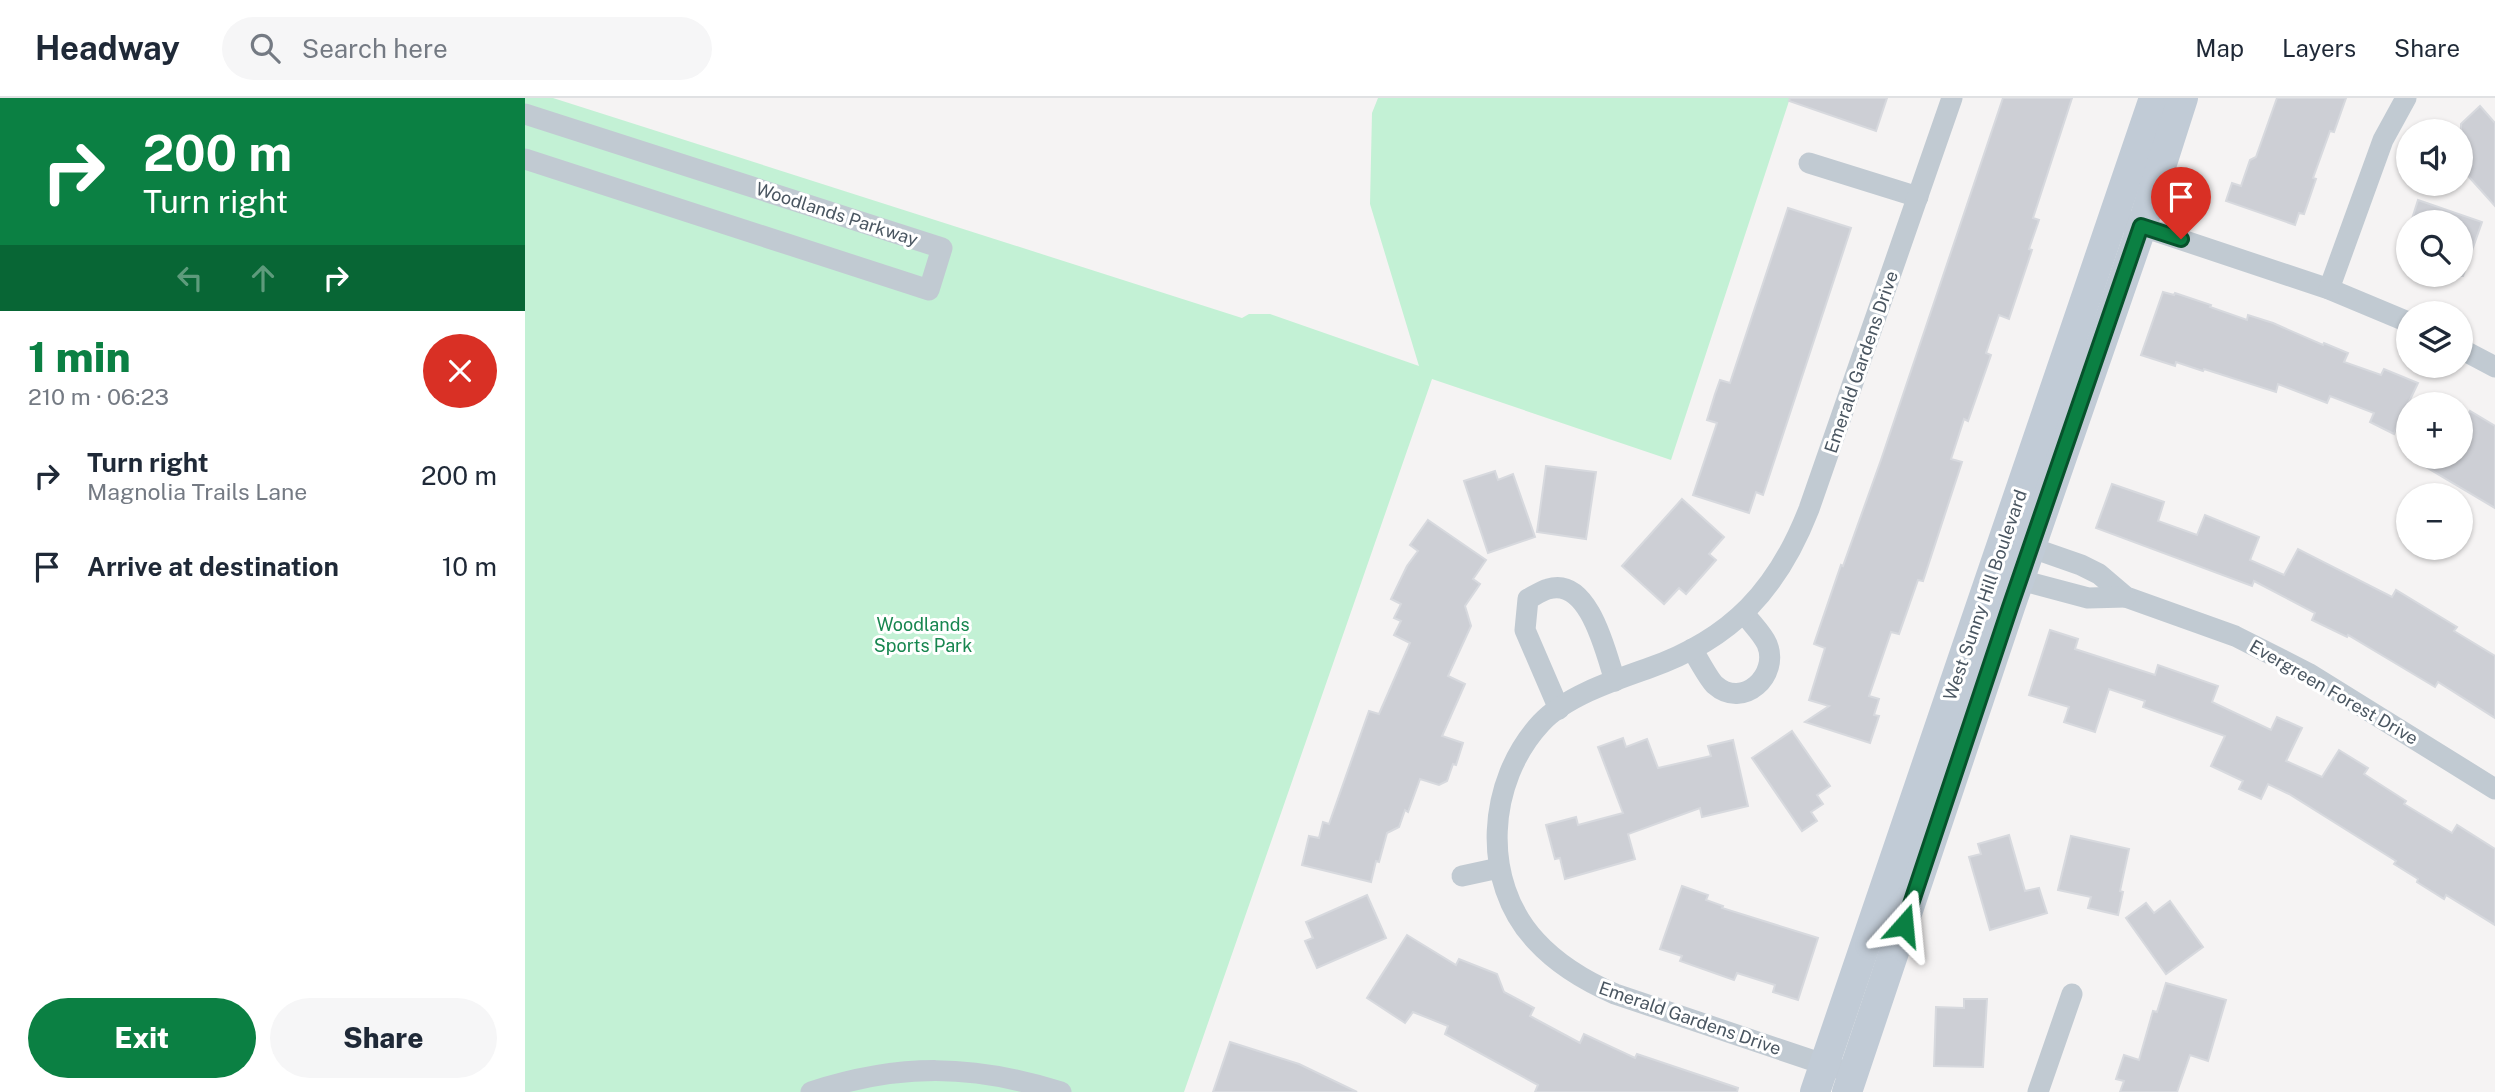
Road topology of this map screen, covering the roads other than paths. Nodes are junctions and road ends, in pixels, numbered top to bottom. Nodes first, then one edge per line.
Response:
1 (1952, 98) edge
2 (2154, 98) edge
3 (2183, 98) edge
4 (2406, 98) edge
5 (525, 114) edge
6 (525, 159) edge
7 (1809, 163) dead end
8 (1918, 197) junction
9 (2113, 217) junction
10 (2141, 226) junction
11 (2329, 289) junction
12 (2396, 317) edge
13 (2473, 355) edge
14 (2495, 367) edge
15 (2018, 543) junction
16 (2007, 576) junction
17 (2126, 597) junction
18 (1744, 613) junction
19 (1692, 649) junction
20 (1615, 681) junction
21 (1559, 709) junction
22 (2495, 789) edge
23 (1499, 868) junction
24 (1462, 876) dead end
25 (2072, 994) dead end
26 (1824, 1064) junction
27 (1850, 1084) edge
28 (811, 1092) edge
29 (1061, 1092) edge
30 (1815, 1092) edge
31 (2038, 1092) edge

1 - 8 street, Emerald Gardens Drive
2 - 9 street, West Sunny Hill Boulevard
3 - 10 street, West Sunny Hill Boulevard
4 - 11 street
5 - 6 street, Woodlands Parkway
7 - 8 street
8 - 18 street, Emerald Gardens Drive
9 - 10 street
9 - 15 street, West Sunny Hill Boulevard
10 - 11 street
10 - 15 street, West Sunny Hill Boulevard
11 - 12 street
13 - 14 street
15 - 16 street, West Sunny Hill Boulevard
15 - 17 street, Evergreen Forest Drive
16 - 17 street, Evergreen Forest Drive
16 - 26 street, West Sunny Hill Boulevard
16 - 27 street, West Sunny Hill Boulevard
17 - 22 street, Evergreen Forest Drive
18 - 19 street, Emerald Gardens Drive
18 - 19 street
19 - 20 street, Emerald Gardens Drive
20 - 21 street, Emerald Gardens Drive
20 - 21 street
21 - 23 street, Emerald Gardens Drive
23 - 24 street
23 - 26 street, Emerald Gardens Drive
25 - 31 street
26 - 27 street, Emerald Gardens Drive
26 - 30 street, West Sunny Hill Boulevard
28 - 29 street

